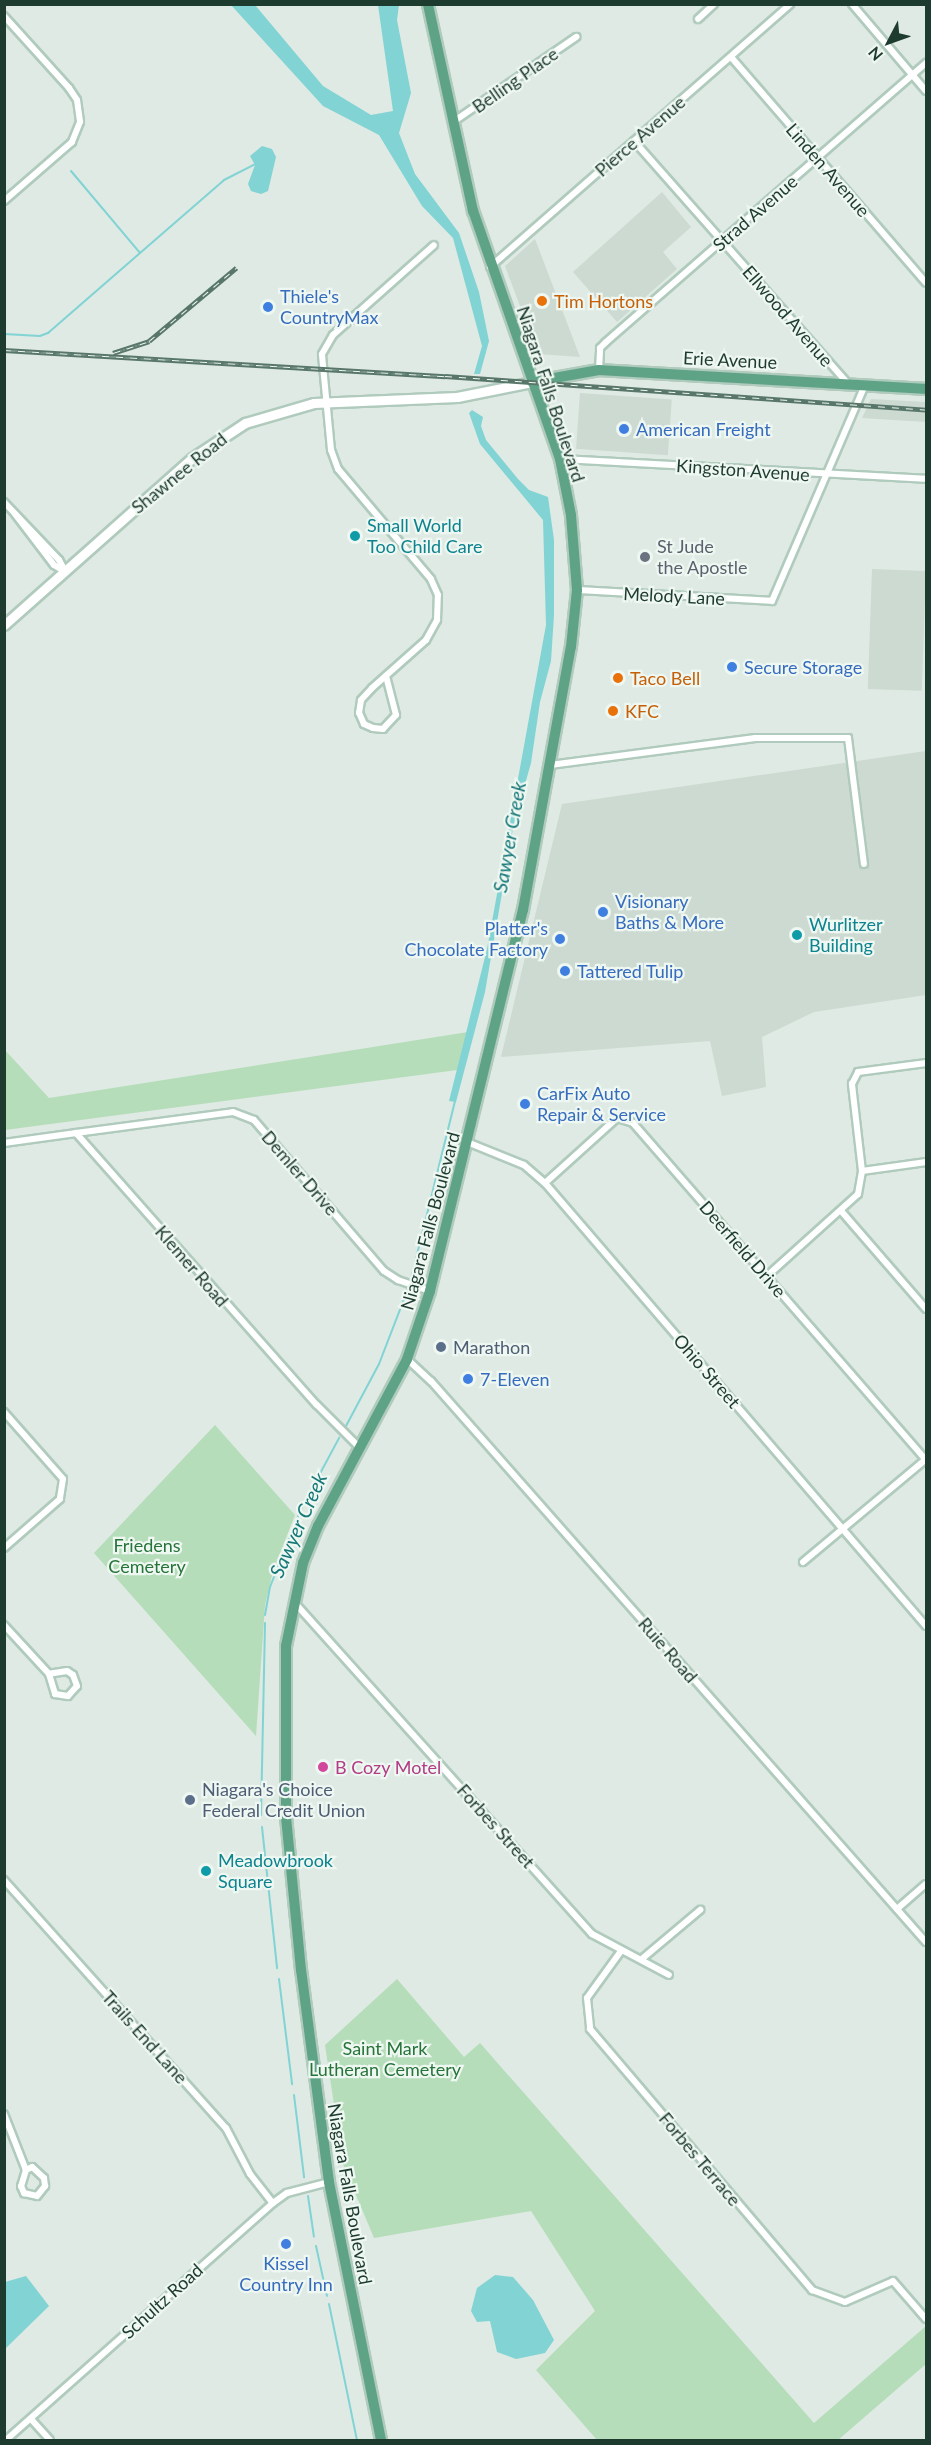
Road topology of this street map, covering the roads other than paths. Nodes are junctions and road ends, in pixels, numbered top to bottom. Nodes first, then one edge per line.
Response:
1 (428, 4) edge
2 (714, 4) edge
3 (790, 4) edge
4 (852, 4) edge
5 (4, 16) edge
6 (698, 19) dead end
7 (576, 37) dead end
8 (731, 57) junction
9 (927, 63) edge
10 (913, 75) junction
11 (927, 91) edge
12 (453, 122) junction
13 (634, 141) junction
14 (817, 159) junction
15 (4, 201) edge
16 (723, 241) junction
17 (434, 245) dead end
18 (490, 267) junction
19 (927, 283) edge
20 (599, 370) junction
21 (532, 382) junction
22 (847, 384) junction
23 (865, 385) junction
24 (927, 388) edge
25 (326, 401) junction
26 (560, 459) junction
27 (827, 475) junction
28 (927, 479) edge
29 (4, 502) edge
30 (64, 571) junction
31 (577, 590) junction
32 (4, 625) edge
33 (386, 676) junction
34 (550, 765) junction
35 (864, 864) dead end
36 (927, 1063) edge
37 (76, 1133) junction
38 (467, 1142) junction
39 (4, 1143) edge
40 (927, 1162) edge
41 (862, 1171) junction
42 (545, 1182) junction
43 (842, 1212) junction
44 (767, 1276) junction
45 (430, 1291) junction
46 (927, 1310) edge
47 (407, 1359) junction
48 (4, 1412) edge
49 (360, 1449) junction
50 (926, 1460) edge
51 (842, 1529) junction
52 (4, 1548) edge
53 (803, 1562) dead end
54 (293, 1600) junction
55 (4, 1625) edge
56 (927, 1626) edge
57 (49, 1674) junction
58 (4, 1880) edge
59 (927, 1884) edge
60 (897, 1909) junction
61 (700, 1910) dead end
62 (927, 1942) edge
63 (621, 1951) junction
64 (644, 1958) junction
65 (669, 1975) dead end
66 (4, 2114) edge
67 (26, 2169) junction
68 (329, 2182) junction
69 (273, 2203) junction
70 (927, 2319) edge
71 (31, 2419) junction
72 (6, 2440) edge
73 (50, 2440) edge
74 (381, 2440) edge

1 - 12 main road, Niagara Falls Boulevard
2 - 6 street
3 - 8 street, Pierce Avenue
4 - 10 street
5 - 15 street
7 - 12 street, Belling Place
8 - 13 street, Pierce Avenue
8 - 14 street, Linden Avenue
9 - 10 street, Strad Avenue
10 - 11 street
10 - 14 street, Strad Avenue
12 - 18 main road, Niagara Falls Boulevard
13 - 16 street, Ellwood Avenue
13 - 18 street, Pierce Avenue
14 - 16 street, Strad Avenue
14 - 19 street, Linden Avenue
16 - 20 street, Strad Avenue
16 - 22 street, Ellwood Avenue
17 - 25 street
18 - 21 main road, Niagara Falls Boulevard
20 - 21 main road, Erie Avenue
20 - 22 main road, Erie Avenue
21 - 25 main road, Shawnee Road
21 - 26 main road, Niagara Falls Boulevard
22 - 23 main road, Erie Avenue
23 - 24 main road, Erie Avenue
23 - 27 street
25 - 30 main road, Shawnee Road
25 - 33 street
26 - 27 street, Kingston Avenue
26 - 31 main road, Niagara Falls Boulevard
27 - 28 street, Kingston Avenue
27 - 31 street, Melody Lane
29 - 30 street
30 - 32 main road, Shawnee Road
31 - 34 main road, Niagara Falls Boulevard
33 - 33 street
34 - 35 street
34 - 38 main road, Niagara Falls Boulevard
36 - 41 street
37 - 39 street
37 - 45 street, Demler Drive
37 - 49 street, Klemer Road
38 - 42 street, Ohio Street
38 - 45 main road, Niagara Falls Boulevard
40 - 41 street
41 - 43 street
42 - 44 street, Deerfield Drive
42 - 51 street, Ohio Street
43 - 44 street
43 - 46 street
44 - 50 street, Deerfield Drive
45 - 47 main road, Niagara Falls Boulevard
47 - 49 main road, Niagara Falls Boulevard
47 - 60 street, Ruie Road
48 - 52 street
49 - 54 main road, Niagara Falls Boulevard
50 - 51 street
51 - 53 street
51 - 56 street, Ohio Street
54 - 63 street, Forbes Street
54 - 68 main road, Niagara Falls Boulevard
55 - 57 street
57 - 57 street
58 - 69 street, Trails End Lane
59 - 60 street
60 - 62 street, Ruie Road
61 - 64 street
63 - 64 street, Forbes Street
63 - 70 street, Forbes Terrace
64 - 65 street, Forbes Street
66 - 67 street
67 - 67 street
68 - 69 street, Schultz Road
68 - 74 main road, Niagara Falls Boulevard
69 - 71 street, Schultz Road
71 - 72 street, Schultz Road
71 - 73 street

